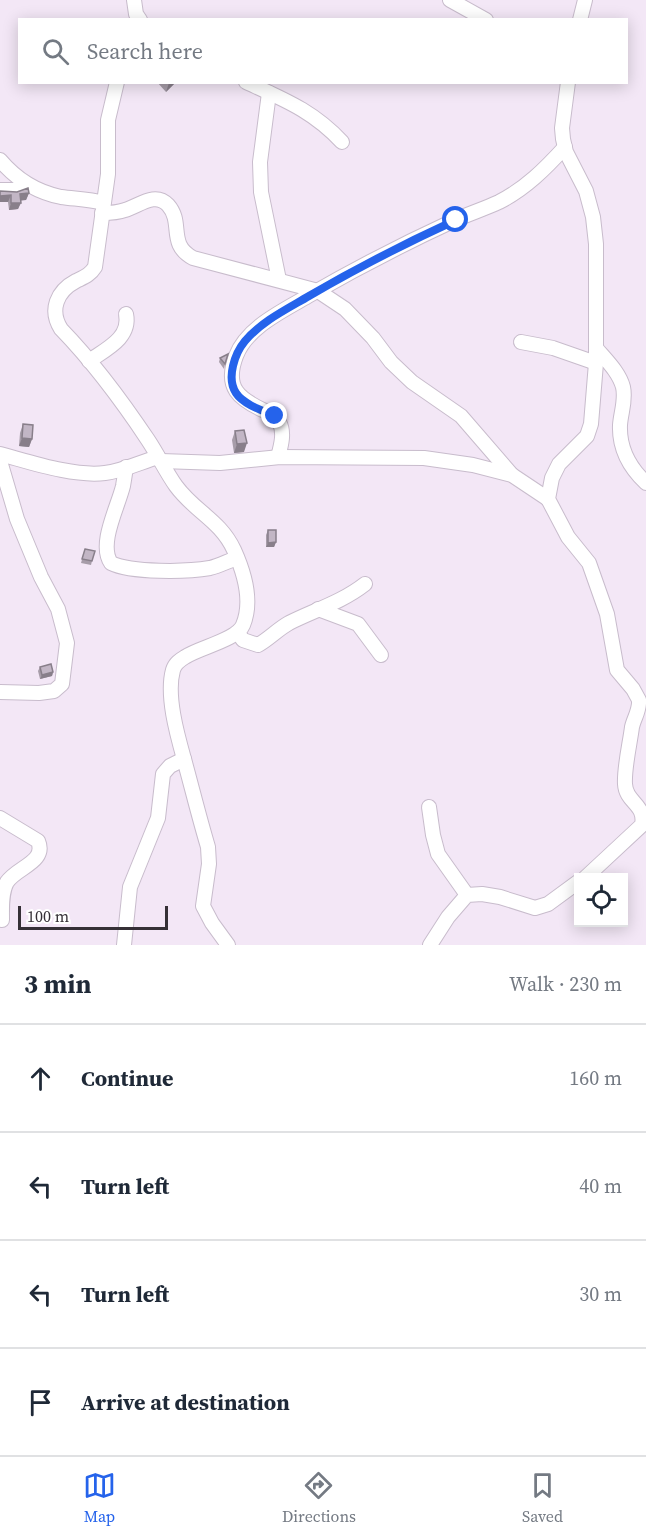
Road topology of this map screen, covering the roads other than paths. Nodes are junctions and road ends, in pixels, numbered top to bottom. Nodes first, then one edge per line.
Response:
1 (134, 0) edge
2 (450, 0) edge
3 (585, 0) edge
4 (138, 18) edge
5 (482, 18) edge
6 (580, 18) edge
7 (117, 84) edge
8 (250, 84) edge
9 (568, 84) edge
10 (269, 93) junction
11 (342, 142) dead end
12 (565, 147) junction
13 (0, 160) edge
14 (27, 185) junction
15 (0, 190) edge
16 (103, 208) junction
17 (279, 280) junction
18 (318, 291) junction
19 (126, 314) dead end
20 (521, 342) dead end
21 (596, 348) junction
22 (89, 361) junction
23 (596, 363) junction
24 (0, 454) edge
25 (278, 457) junction
26 (160, 459) junction
27 (0, 461) edge
28 (126, 467) junction
29 (512, 475) junction
30 (646, 483) edge
31 (548, 499) junction
32 (237, 558) junction
33 (365, 584) dead end
34 (318, 609) junction
35 (238, 633) junction
36 (381, 656) dead end
37 (0, 692) edge
38 (184, 759) junction
39 (429, 807) dead end
40 (0, 818) edge
41 (590, 873) edge
42 (574, 886) edge
43 (467, 895) junction
44 (2, 920) dead end
45 (124, 945) edge
46 (228, 945) edge
47 (430, 945) edge

1 - 4 street
2 - 5 street
3 - 6 street
7 - 16 street
8 - 10 street
9 - 12 street
10 - 11 street
10 - 17 street
12 - 18 street
12 - 21 street
13 - 14 street
14 - 15 street
14 - 16 street
16 - 17 street
16 - 22 street
17 - 18 street
18 - 25 street
18 - 29 street
19 - 22 street
20 - 23 street
21 - 23 street
21 - 30 street
22 - 26 street
23 - 31 street
24 - 28 street
25 - 26 street
25 - 29 street
26 - 28 street
26 - 32 street
27 - 37 street
28 - 32 street
29 - 31 street
31 - 41 street
32 - 35 street
33 - 34 street
34 - 35 street
34 - 36 street
35 - 38 street
38 - 45 street
38 - 46 street
39 - 43 street
40 - 44 street
42 - 43 street
43 - 47 street

